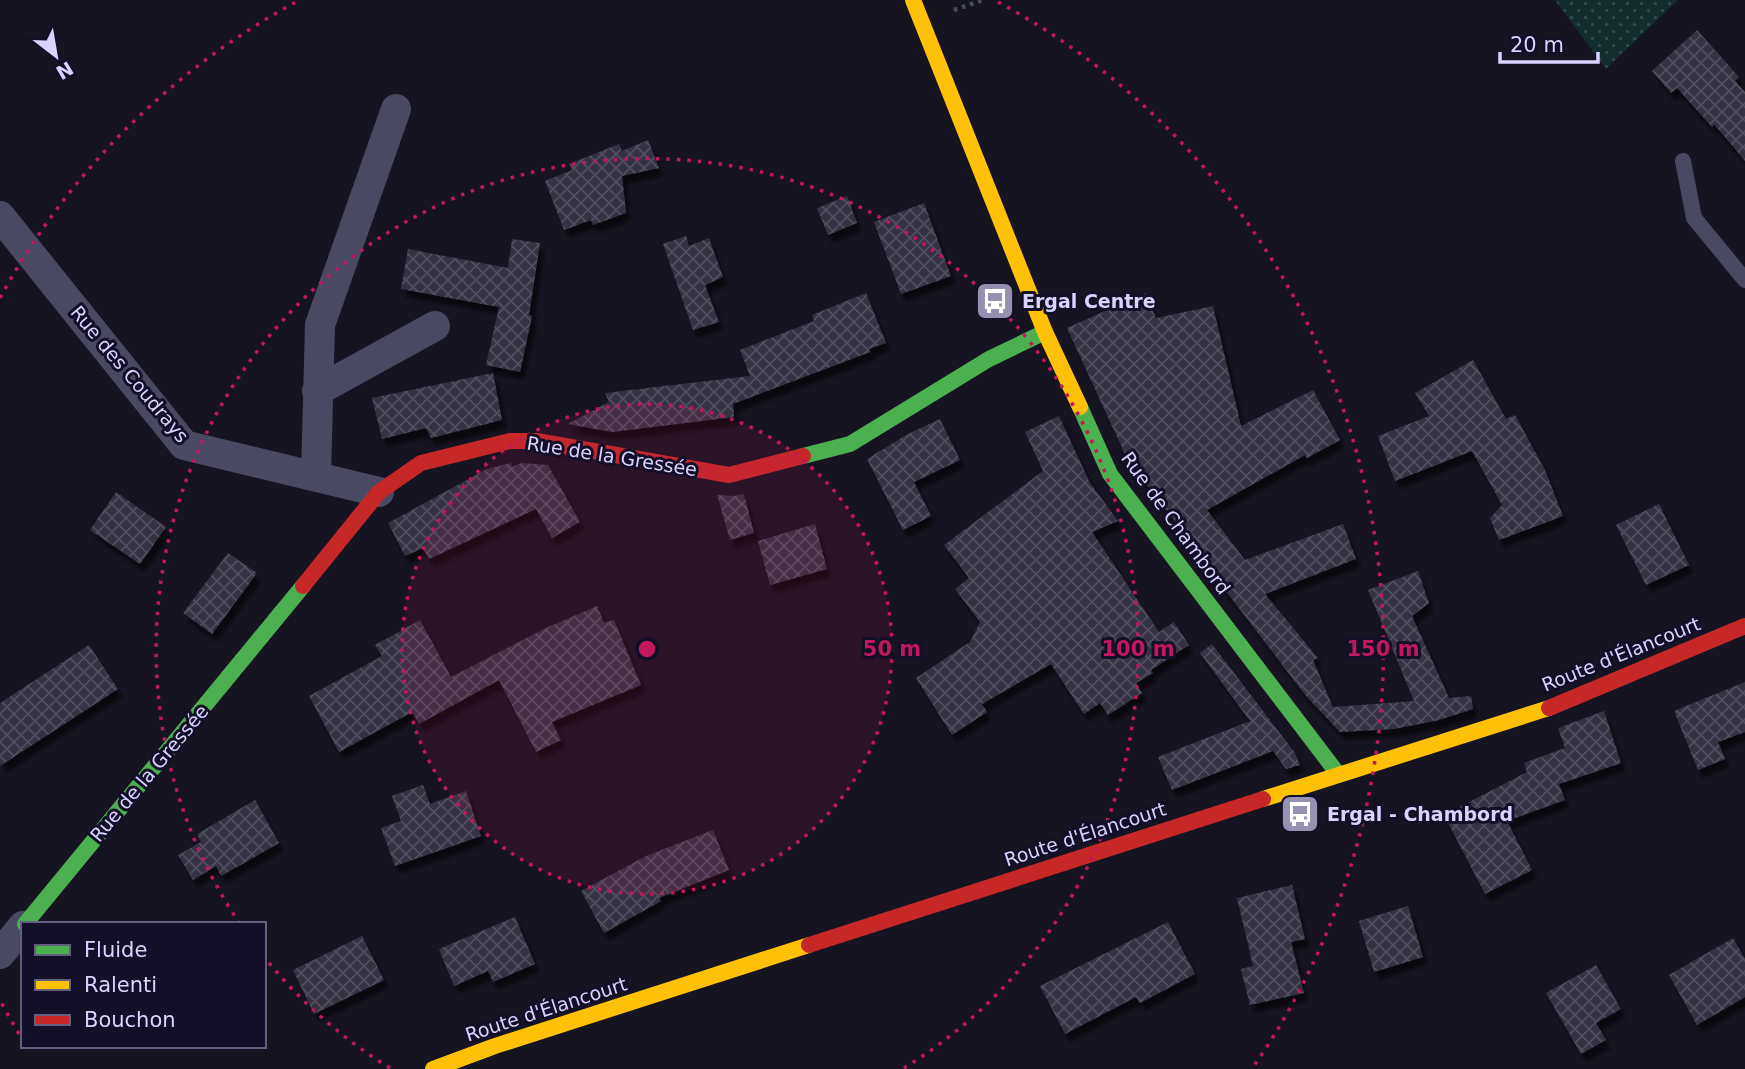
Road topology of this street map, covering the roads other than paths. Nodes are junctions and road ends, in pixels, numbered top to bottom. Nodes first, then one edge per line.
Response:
1 (913, 0) edge
2 (396, 109) dead end
3 (1683, 161) dead end
4 (0, 216) edge
5 (1745, 280) edge
6 (435, 326) dead end
7 (1045, 332) junction
8 (317, 391) junction
9 (316, 475) junction
10 (379, 492) junction
11 (1745, 626) edge
12 (1338, 774) junction
13 (26, 922) edge
14 (21, 929) edge
15 (0, 954) edge
16 (433, 1069) edge

1 - 7 street, Rue de Chambord
2 - 8 street
3 - 5 lane
4 - 9 street, Rue des Coudrays
6 - 8 street
7 - 10 street, Rue de la Gressée
7 - 12 street, Rue de Chambord
8 - 9 street
9 - 10 street, Rue des Coudrays
10 - 13 street, Rue de la Gressée
11 - 12 street, Route d'Élancourt
12 - 16 street, Route d'Élancourt
14 - 15 street, Rue de la Gressée

